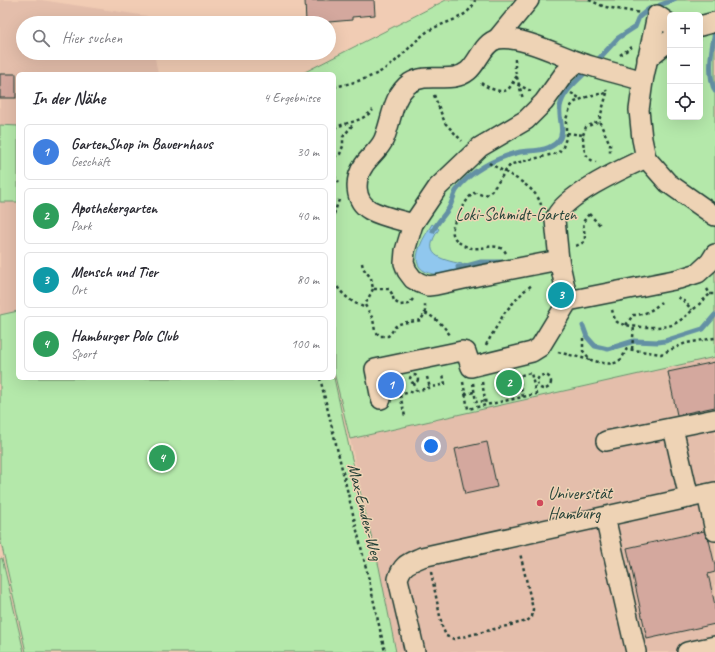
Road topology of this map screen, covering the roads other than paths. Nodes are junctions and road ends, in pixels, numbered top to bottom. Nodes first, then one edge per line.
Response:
1 (529, 0) edge
2 (654, 13) edge
3 (512, 21) junction
4 (715, 22) edge
5 (703, 25) edge
6 (661, 37) edge
7 (497, 39) junction
8 (516, 40) junction
9 (579, 62) junction
10 (643, 81) junction
11 (646, 158) junction
12 (715, 216) edge
13 (413, 224) junction
14 (565, 254) junction
15 (715, 254) edge
16 (568, 301) junction
17 (381, 399) dead end
18 (715, 419) edge
19 (673, 428) junction
20 (606, 441) dead end
21 (704, 495) edge
22 (605, 517) junction
23 (715, 531) edge
24 (715, 646) edge
25 (415, 652) edge
26 (636, 652) edge
27 (687, 652) edge

1 - 3 lane
2 - 6 lane
3 - 7 lane
3 - 8 lane
4 - 5 lane
6 - 10 lane
7 - 8 lane
7 - 13 lane
8 - 9 lane
9 - 10 lane
9 - 13 lane
10 - 11 lane
11 - 12 lane
11 - 14 lane
13 - 14 lane
14 - 16 lane
15 - 16 lane
16 - 17 lane
18 - 19 lane
19 - 20 lane
19 - 21 lane
21 - 22 lane
21 - 23 lane
22 - 25 lane
22 - 26 lane
24 - 27 lane

